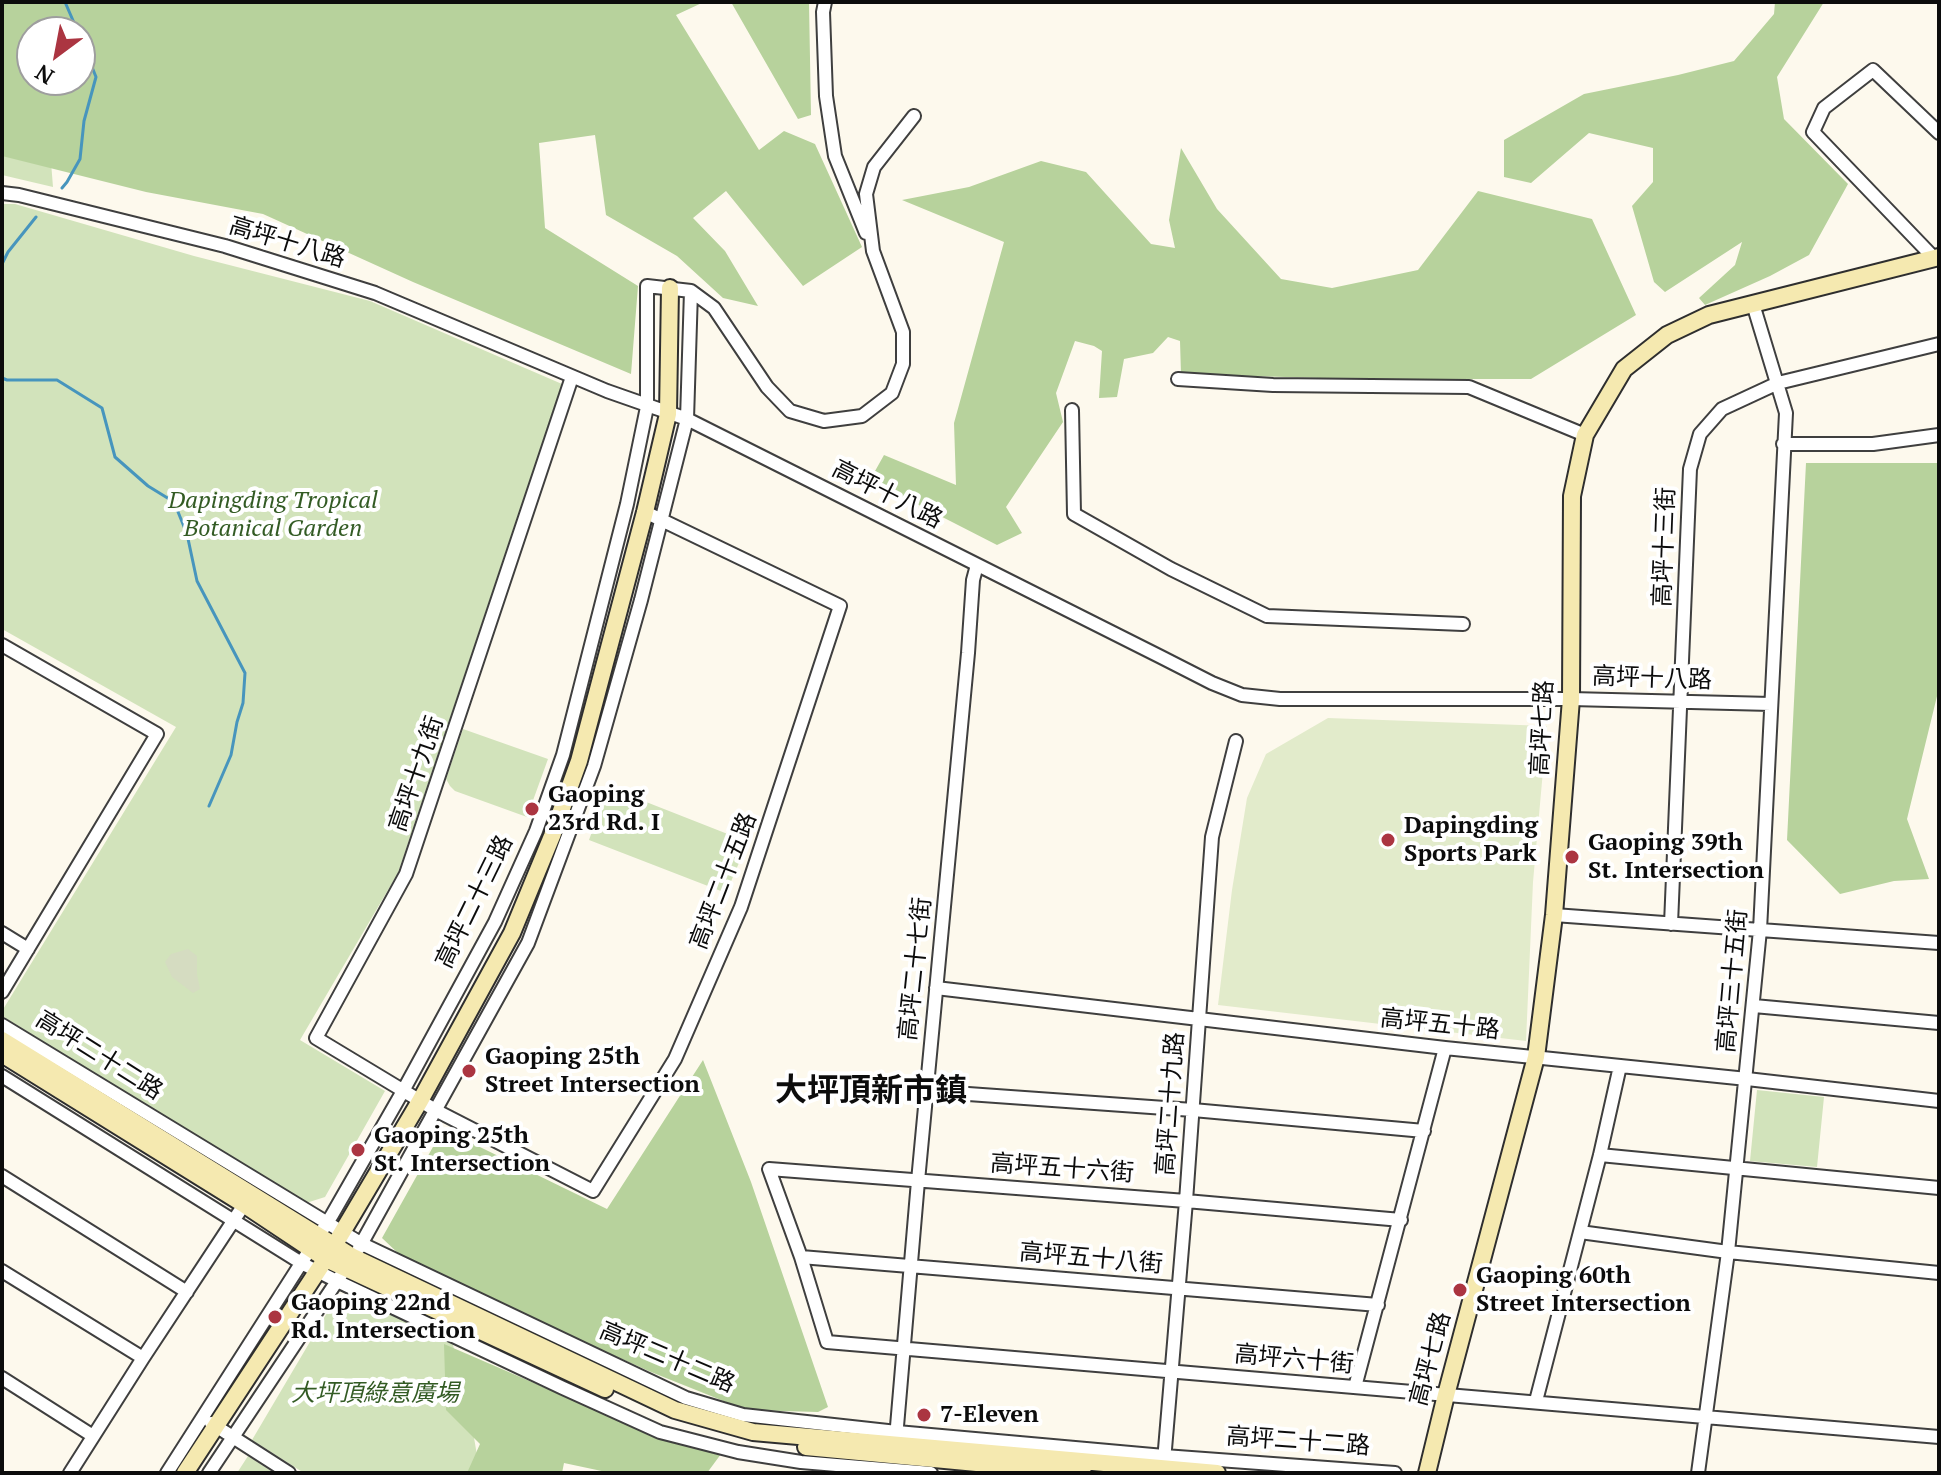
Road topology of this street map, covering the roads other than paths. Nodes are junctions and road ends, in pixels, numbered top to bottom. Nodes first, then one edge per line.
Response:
1 (825, 2) edge
2 (914, 116) dead end
3 (1939, 133) edge
4 (2, 193) edge
5 (873, 251) junction
6 (1937, 257) edge
7 (670, 288) junction
8 (691, 291) junction
9 (1753, 304) junction
10 (1939, 344) edge
11 (572, 377) junction
12 (1178, 379) dead end
13 (1778, 383) junction
14 (647, 407) junction
15 (1072, 410) dead end
16 (668, 414) junction
17 (687, 419) junction
18 (1585, 435) junction
19 (1939, 435) edge
20 (1783, 444) junction
21 (645, 512) junction
22 (662, 520) junction
23 (977, 565) junction
24 (1463, 624) dead end
25 (2, 645) edge
26 (1571, 699) junction
27 (1681, 702) junction
28 (1771, 704) junction
29 (1236, 741) dead end
30 (1554, 915) junction
31 (1671, 924) junction
32 (1760, 930) junction
33 (2, 933) edge
34 (1939, 943) edge
35 (28, 949) junction
36 (936, 988) junction
37 (2, 992) edge
38 (1754, 1006) junction
39 (1199, 1019) junction
40 (1939, 1023) edge
41 (2, 1025) edge
42 (2, 1040) edge
43 (1445, 1048) junction
44 (2, 1054) edge
45 (1536, 1057) junction
46 (1620, 1066) junction
47 (2, 1076) edge
48 (1747, 1079) junction
49 (403, 1091) junction
50 (926, 1091) junction
51 (420, 1101) junction
52 (1939, 1101) edge
53 (1193, 1110) junction
54 (437, 1111) junction
55 (1424, 1131) junction
56 (1600, 1155) junction
57 (1738, 1167) junction
58 (769, 1169) joint
59 (2, 1176) edge
60 (918, 1181) junction
61 (1939, 1188) edge
62 (252, 1194) junction
63 (1186, 1201) junction
64 (235, 1220) junction
65 (1401, 1220) junction
66 (1580, 1232) junction
67 (323, 1248) junction
68 (1728, 1252) junction
69 (801, 1257) junction
70 (349, 1263) junction
71 (911, 1266) junction
72 (2, 1271) edge
73 (1939, 1273) edge
74 (1179, 1288) junction
75 (187, 1292) junction
76 (1378, 1305) junction
77 (904, 1349) junction
78 (143, 1358) junction
79 (1170, 1371) junction
80 (2, 1378) edge
81 (1355, 1387) junction
82 (1446, 1395) junction
83 (1536, 1401) junction
84 (1706, 1417) junction
85 (209, 1421) junction
86 (93, 1436) junction
87 (1939, 1437) edge
88 (233, 1438) junction
89 (895, 1455) edge
90 (1164, 1466) edge
91 (70, 1473) edge
92 (167, 1473) edge
93 (185, 1473) edge
94 (209, 1473) edge
95 (289, 1473) edge
96 (931, 1473) edge
97 (1083, 1473) edge
98 (1217, 1473) edge
99 (1395, 1473) edge
100 (1427, 1473) edge
101 (1698, 1473) edge

1 - 5 street
2 - 5 street
3 - 6 street
4 - 11 street, 高坪十八路
5 - 8 street
6 - 9 street, 高坪七路
7 - 8 street
7 - 14 street, 高坪二十三路
7 - 16 street, 高坪二十三路
8 - 17 street
9 - 13 street, 高坪三十五街
9 - 18 street, 高坪七路
10 - 13 street, 高坪十三街
11 - 14 street, 高坪十八路
11 - 49 street, 高坪十九街
12 - 18 street
13 - 20 street, 高坪三十五街
13 - 27 street, 高坪十三街
14 - 16 street, 高坪十八路
14 - 49 street, 高坪二十三路
15 - 24 street
16 - 17 street, 高坪十八路
16 - 21 street, 高坪二十三路
17 - 22 street
17 - 23 street, 高坪十八路
18 - 26 street, 高坪七路
19 - 20 street
20 - 28 street, 高坪三十五街
21 - 22 street, 高坪二十五路
21 - 51 street, 高坪二十三路
22 - 54 street
22 - 54 street, 高坪二十五路
23 - 26 street, 高坪十八路
23 - 36 street, 高坪二十七街
25 - 35 street
26 - 27 street, 高坪十八路
26 - 30 street, 高坪七路
27 - 28 street, 高坪十八路
27 - 31 street, 高坪十三街
28 - 32 street, 高坪三十五街
29 - 39 street, 高坪二十九路
30 - 31 street
30 - 45 street, 高坪七路
31 - 32 street
32 - 34 street
32 - 38 street, 高坪三十五街
33 - 35 street
35 - 37 street
36 - 39 street, 高坪五十路
36 - 50 street, 高坪二十七街
38 - 40 street
38 - 48 street, 高坪三十五街
39 - 43 street, 高坪五十路
39 - 53 street, 高坪二十九路
41 - 62 street, 高坪二十二路
42 - 62 street, 高坪二十二路
43 - 45 street, 高坪五十路
43 - 55 street
44 - 62 street, 高坪二十二路
45 - 46 street, 高坪五十路
45 - 82 street, 高坪七路
46 - 48 street, 高坪五十路
46 - 56 street
47 - 64 street, 高坪二十二路
48 - 52 street, 高坪五十路
48 - 57 street, 高坪三十五街
49 - 51 street, 高坪十九街
49 - 67 street, 高坪二十三路
50 - 53 street
50 - 60 street, 高坪二十七街
51 - 54 street, 高坪十九街
51 - 67 street, 高坪二十三路
53 - 55 street
53 - 63 street, 高坪二十九路
54 - 70 street
55 - 65 street
56 - 57 street
56 - 66 street
57 - 61 street
57 - 68 street, 高坪三十五街
58 - 60 street, 高坪五十六街
58 - 69 street, 高坪六十街
59 - 75 street
60 - 63 street, 高坪五十六街
60 - 71 street, 高坪二十七街
62 - 64 street
62 - 67 street, 高坪二十二路
62 - 67 street, 高坪二十二路
63 - 65 street, 高坪五十六街
63 - 74 street, 高坪二十九路
64 - 67 street, 高坪二十二路
64 - 75 street
65 - 76 street
66 - 68 street
66 - 83 street
67 - 70 street, 高坪二十二路
67 - 70 street, 高坪二十二路
67 - 85 street, 高坪二十三路
68 - 73 street
68 - 84 street, 高坪三十五街
69 - 71 street, 高坪五十八街
69 - 77 street, 高坪六十街
70 - 88 street
70 - 89 street, 高坪二十二路
70 - 89 street, 高坪二十二路
71 - 74 street, 高坪五十八街
71 - 77 street, 高坪二十七街
72 - 78 street
74 - 76 street, 高坪五十八街
74 - 79 street, 高坪二十九路
75 - 78 street
76 - 81 street
77 - 79 street, 高坪六十街
77 - 89 street, 高坪二十七街
78 - 86 street
79 - 81 street, 高坪六十街
79 - 90 street, 高坪二十九路
80 - 86 street
81 - 82 street, 高坪六十街
82 - 83 street, 高坪六十街
82 - 100 street, 高坪七路
83 - 84 street, 高坪六十街
84 - 87 street, 高坪六十街
84 - 101 street, 高坪三十五街
85 - 88 street
85 - 92 street, 高坪二十三路
85 - 93 street, 高坪二十三路
86 - 91 street
88 - 94 street
88 - 95 street
89 - 90 street, 高坪二十二路
89 - 96 street, 高坪二十二路
89 - 97 street, 高坪二十二路
90 - 98 street, 高坪二十二路
90 - 99 street, 高坪二十二路

